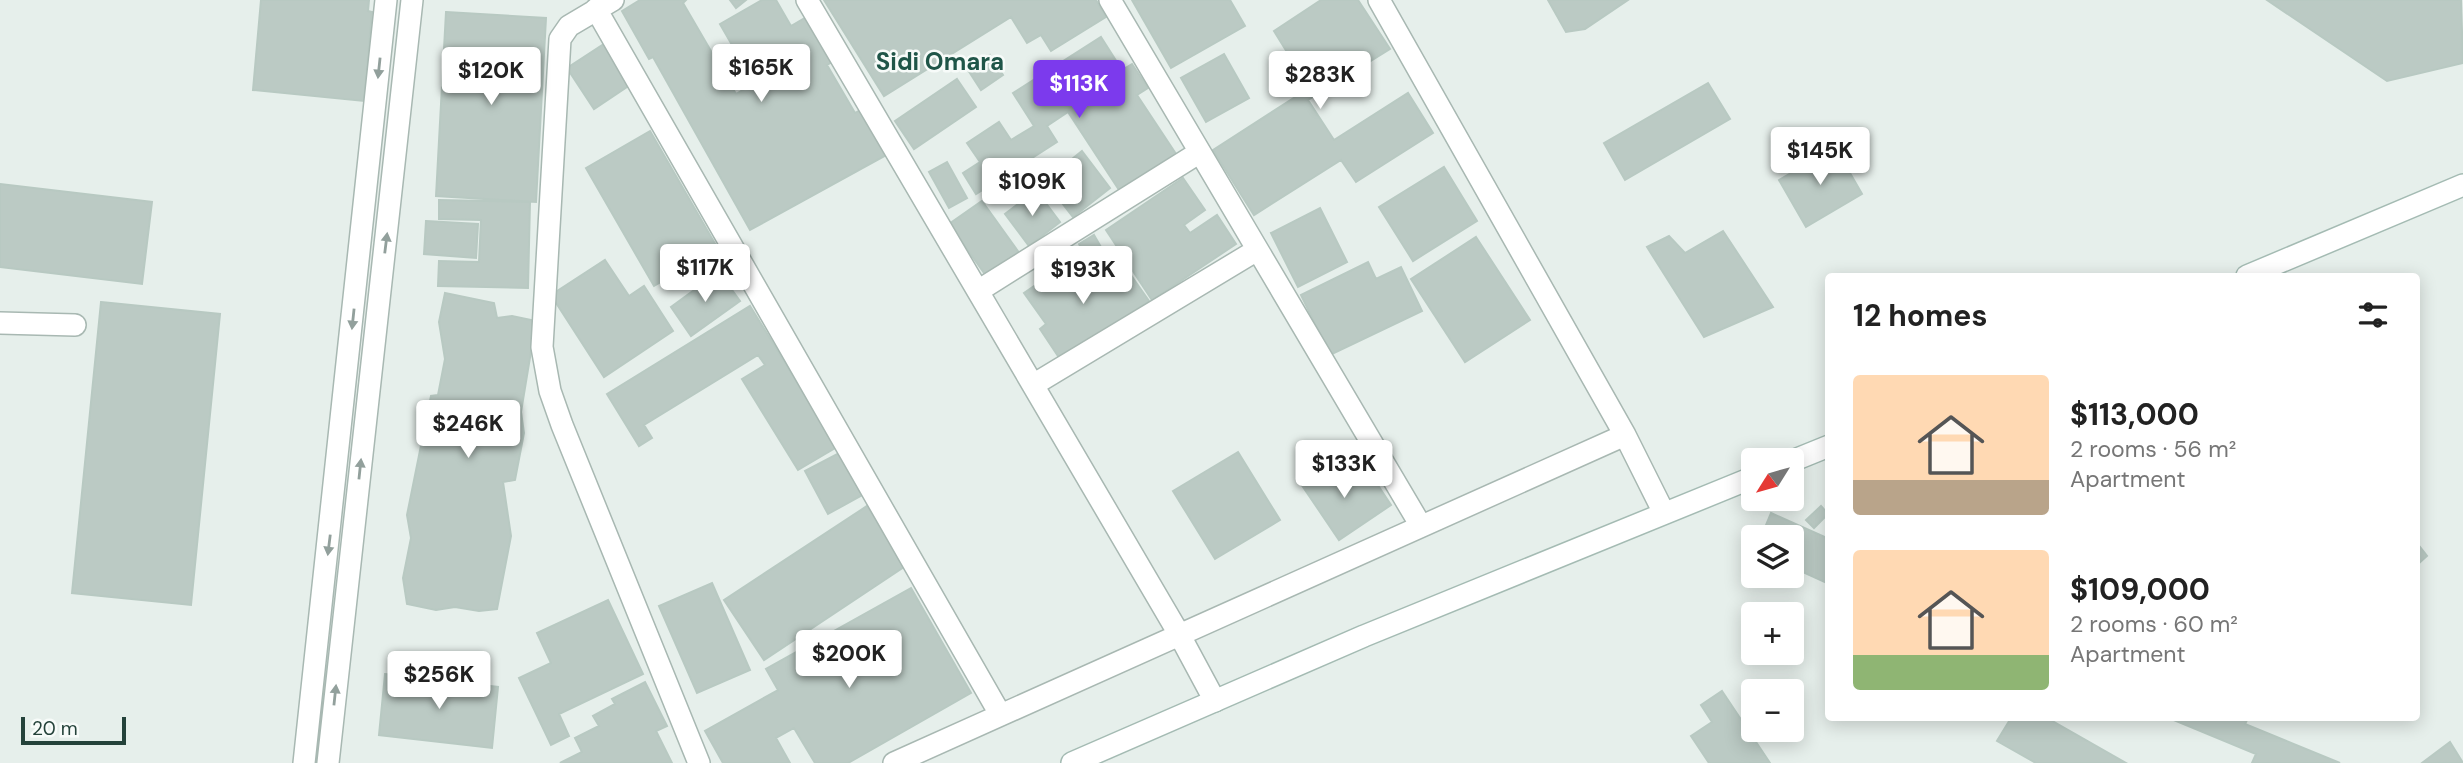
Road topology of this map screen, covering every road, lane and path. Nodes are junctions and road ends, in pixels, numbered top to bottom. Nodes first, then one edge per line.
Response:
1 (386, 0) edge
2 (412, 0) edge
3 (807, 0) edge
4 (1110, 0) edge
5 (1380, 0) edge
6 (604, 4) edge
7 (1200, 152) junction
8 (2463, 185) edge
9 (1257, 250) junction
10 (2254, 273) edge
11 (978, 291) junction
12 (0, 323) edge
13 (75, 325) dead end
14 (1033, 385) junction
15 (1625, 435) junction
16 (1825, 448) edge
17 (1804, 456) edge
18 (1741, 482) edge
19 (1664, 513) junction
20 (1420, 526) junction
21 (1179, 634) junction
22 (316, 659) junction
23 (339, 662) junction
24 (1214, 701) junction
25 (1000, 714) junction
26 (304, 763) edge
27 (328, 763) edge
28 (699, 763) edge
29 (894, 763) edge
30 (1072, 763) edge

1 -> 22 street
23 -> 2 street
3 - 11 street
4 - 7 street
5 - 15 street
6 - 25 street
6 - 28 street
7 - 9 street
7 - 11 street
8 - 10 street
9 - 14 street
9 - 20 street
11 - 14 street
12 - 13 street
14 - 21 street
15 - 19 street
15 - 20 street
16 - 17 street
18 - 19 street
19 - 24 street
20 - 21 street
21 - 24 street
21 - 25 street
22 - 23 street
22 - 26 street
27 -> 23 street
24 - 30 street
25 - 29 street

